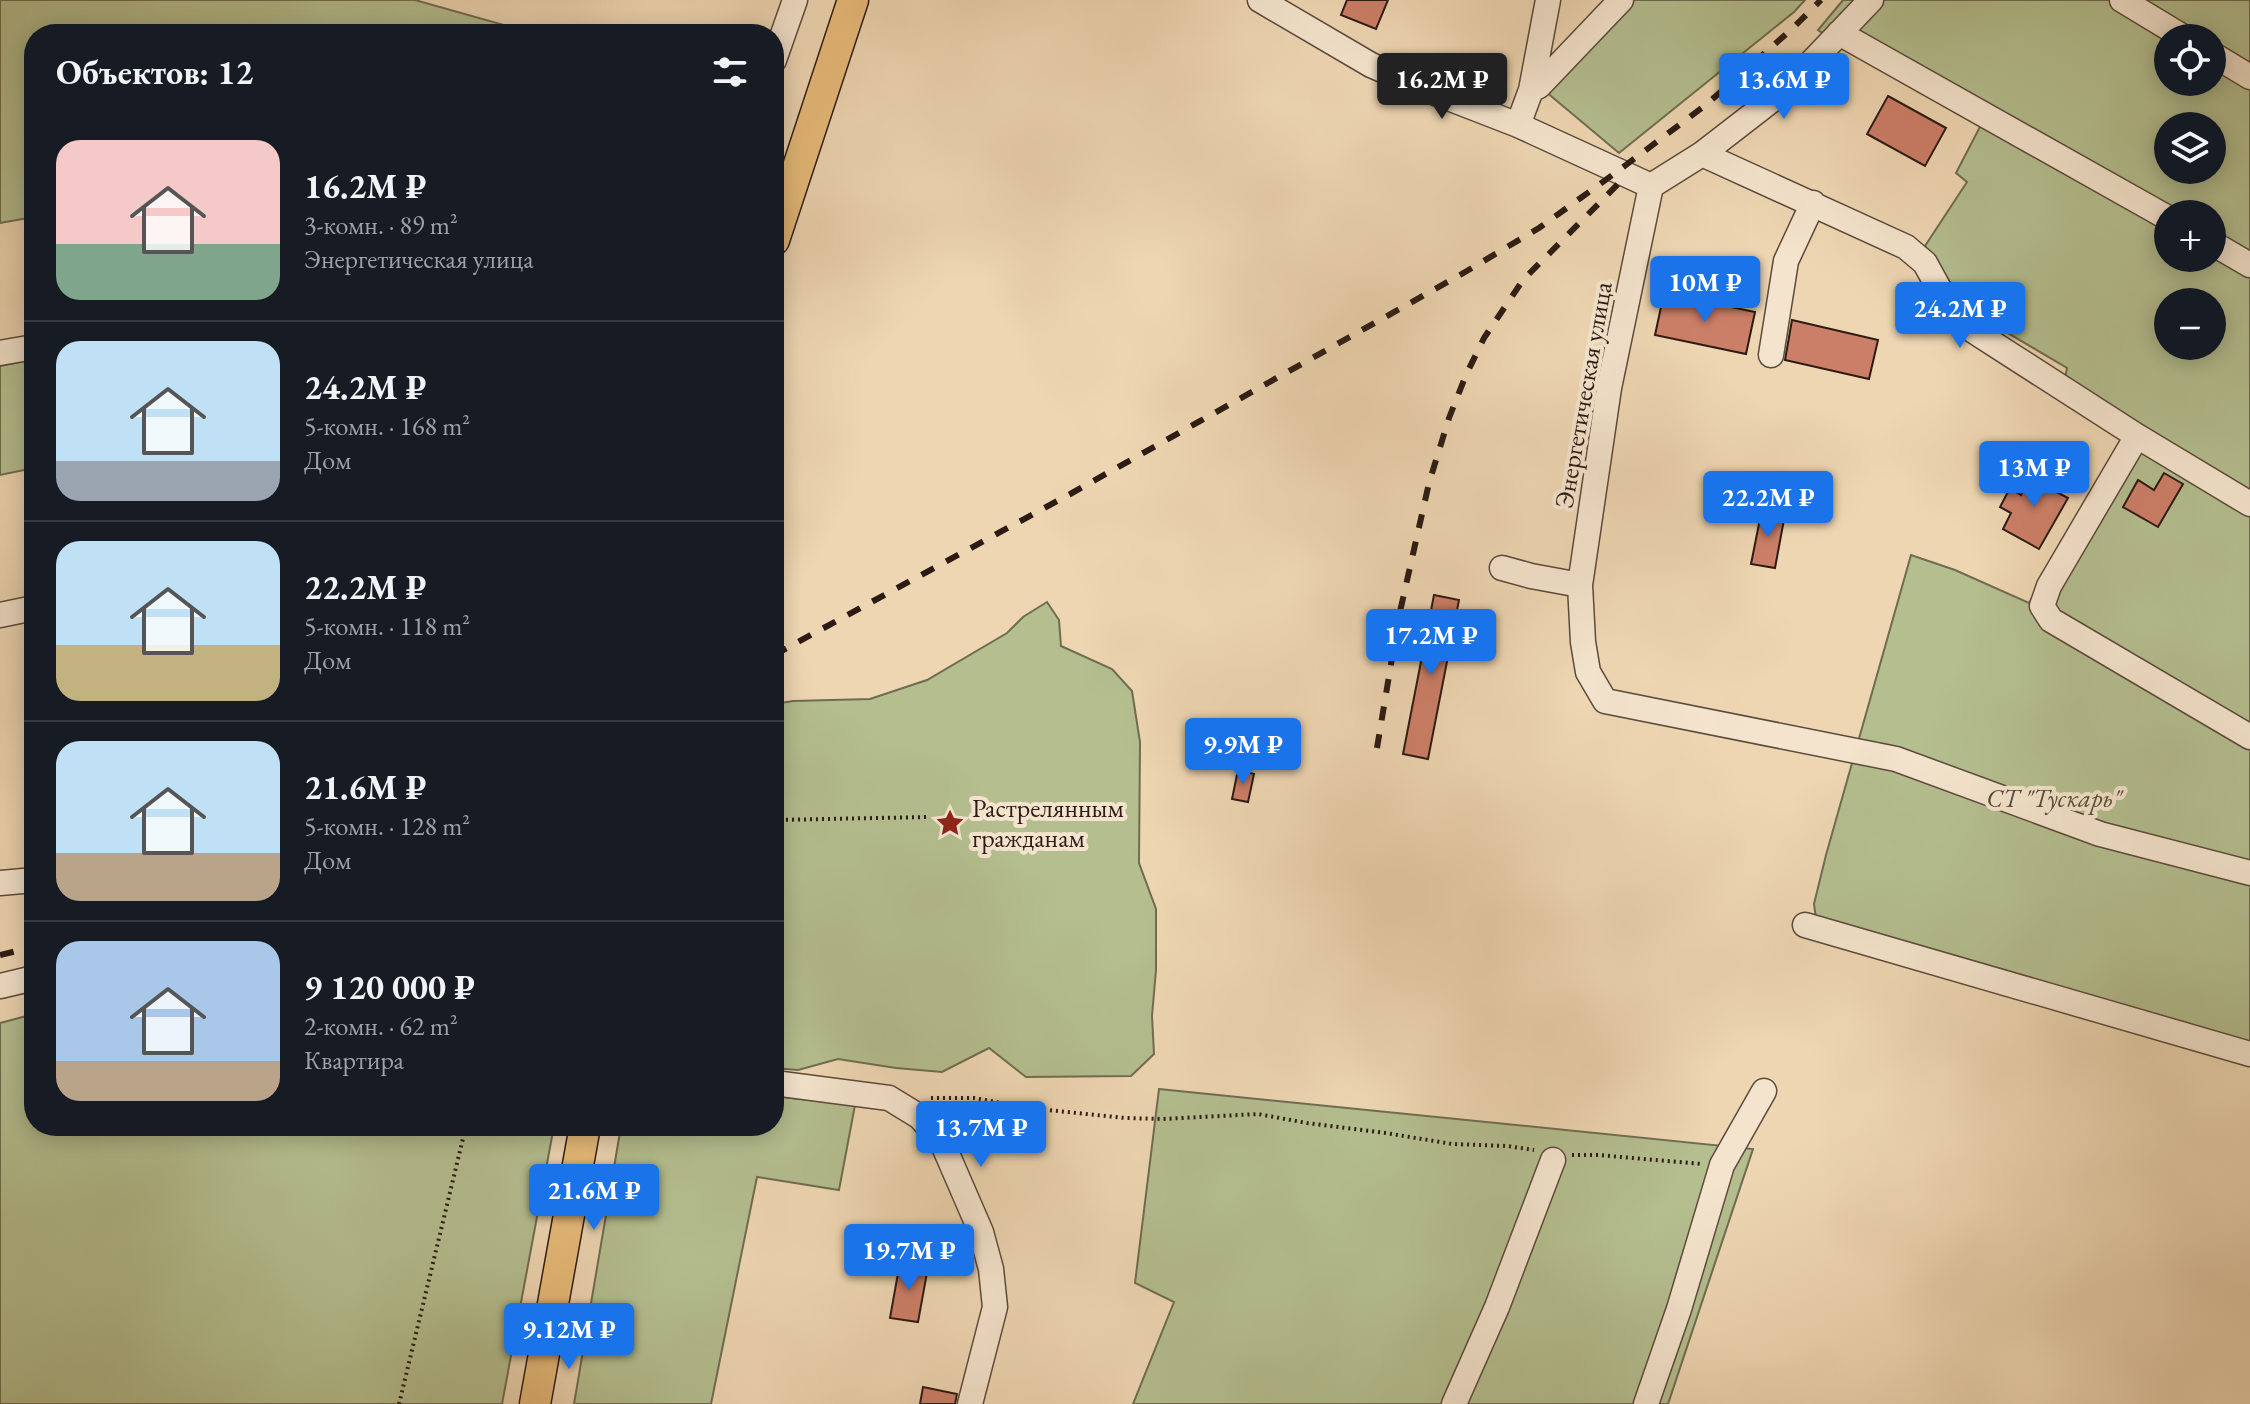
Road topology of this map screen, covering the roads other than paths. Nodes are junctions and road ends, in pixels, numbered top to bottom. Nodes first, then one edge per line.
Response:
1 (795, 0) edge
2 (853, 0) edge
3 (1260, 0) edge
4 (1548, 0) edge
5 (1621, 0) edge
6 (1871, 0) edge
7 (2122, 0) edge
8 (2162, 24) edge
9 (784, 31) edge
10 (1839, 33) junction
11 (2226, 62) edge
12 (2250, 77) edge
13 (1531, 90) junction
14 (1518, 125) junction
15 (1702, 154) junction
16 (1651, 186) junction
17 (1813, 203) junction
18 (784, 210) edge
19 (2154, 210) edge
20 (2226, 251) edge
21 (2250, 265) edge
22 (24, 349) edge
23 (0, 353) edge
24 (1771, 355) dead end
25 (2137, 436) junction
26 (2250, 504) edge
27 (1502, 568) dead end
28 (1580, 585) junction
29 (24, 610) edge
30 (0, 615) edge
31 (2250, 737) edge
32 (2250, 873) edge
33 (24, 881) edge
34 (0, 883) edge
35 (1805, 925) dead end
36 (24, 980) edge
37 (0, 986) edge
38 (2250, 1054) edge
39 (784, 1084) edge
40 (1764, 1091) dead end
41 (583, 1136) edge
42 (1553, 1160) road end
43 (535, 1404) edge
44 (970, 1404) edge
45 (1454, 1404) edge
46 (1646, 1404) edge

1 - 9 street
2 - 18 main road
3 - 14 street
4 - 13 street
5 - 13 street
6 - 10 street
7 - 8 street
10 - 15 street
10 - 19 street
11 - 12 street
13 - 14 street
14 - 16 street
15 - 16 street
15 - 17 street
16 - 28 street, Энергетическая улица
17 - 24 street
17 - 25 street
20 - 21 street
22 - 23 street
25 - 26 street
25 - 31 street
27 - 28 street
28 - 32 street, Энергетическая улица
29 - 30 street
33 - 34 street
35 - 38 street
36 - 37 street
39 - 44 street
40 - 46 street
41 - 43 main road
42 - 45 street

